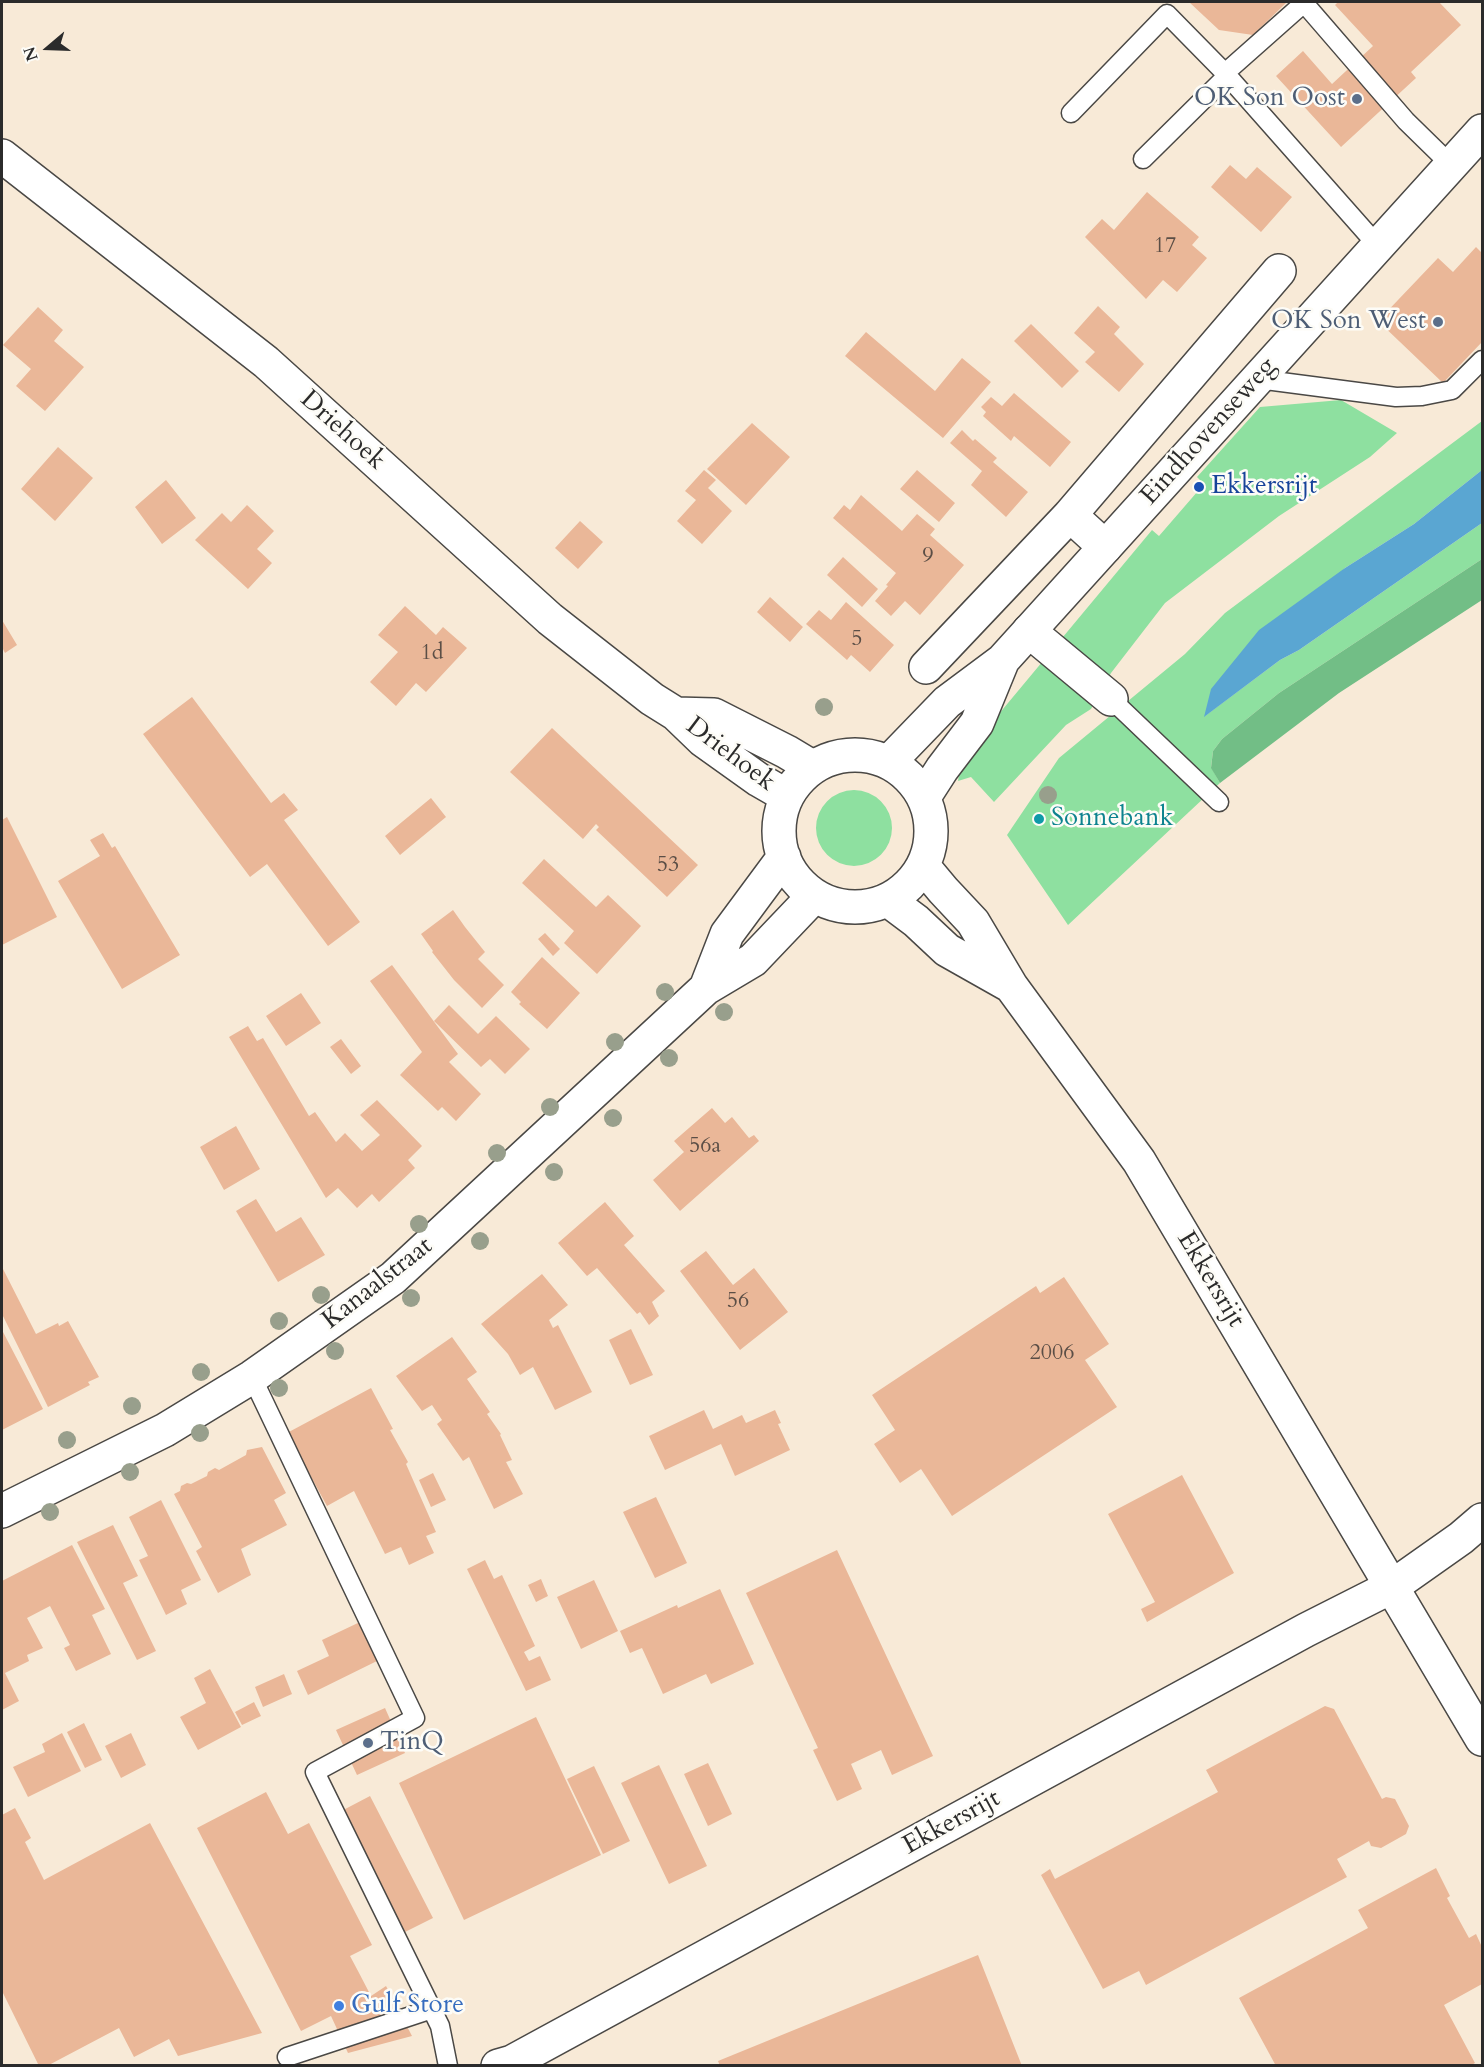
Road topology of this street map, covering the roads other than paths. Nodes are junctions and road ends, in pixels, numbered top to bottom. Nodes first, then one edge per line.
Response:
1 (1314, 6) edge
2 (1226, 74) junction
3 (1071, 113) dead end
4 (1482, 131) edge
5 (2, 156) edge
6 (1143, 159) dead end
7 (1452, 166) junction
8 (1378, 246) junction
9 (1280, 271) dead end
10 (1482, 360) edge
11 (1258, 379) junction
12 (1070, 515) junction
13 (1105, 547) junction
14 (1029, 631) junction
15 (1002, 661) junction
16 (926, 667) dead end
17 (1111, 699) joint
18 (676, 714) junction
19 (889, 762) junction
20 (812, 767) junction
21 (785, 795) junction
22 (924, 797) junction
23 (1219, 802) dead end
24 (784, 857) junction
25 (923, 866) junction
26 (814, 896) junction
27 (888, 900) junction
28 (1011, 986) junction
29 (706, 988) junction
30 (252, 1377) junction
31 (2, 1511) edge
32 (1482, 1520) edge
33 (1393, 1586) junction
34 (1482, 1739) edge
35 (432, 2009) junction
36 (287, 2057) dead end
37 (508, 2064) edge
38 (448, 2066) edge

1 - 2 lane
1 - 7 lane
2 - 3 lane
2 - 6 lane
2 - 8 lane
4 - 7 street, Eindhovenseweg
5 - 18 street, Driehoek
7 - 8 street, Eindhovenseweg
8 - 11 street, Eindhovenseweg
9 - 12 street, Eindhovenseweg
10 - 11 lane
11 - 13 street, Eindhovenseweg
12 - 13 street
12 - 16 street, Eindhovenseweg
13 - 14 street, Eindhovenseweg
14 - 15 street, Eindhovenseweg
14 - 17 street
15 - 19 street, Eindhovenseweg
15 - 22 street, Eindhovenseweg
17 - 23 lane
18 - 20 street, Driehoek
18 - 21 street, Driehoek
19 - 20 street
19 - 22 street
20 - 21 street
21 - 24 street
22 - 25 street
24 - 26 street
24 - 29 street, Kanaalstraat
25 - 27 street
25 - 28 street, Ekkersrijt
26 - 27 street
26 - 29 street, Kanaalstraat
27 - 28 street, Ekkersrijt
28 - 33 street, Ekkersrijt
29 - 30 street, Kanaalstraat
30 - 31 street, Kanaalstraat
30 - 35 lane
32 - 33 street, Ekkersrijt
33 - 34 street, Ekkersrijt
33 - 37 street, Ekkersrijt
35 - 36 lane
35 - 38 lane

